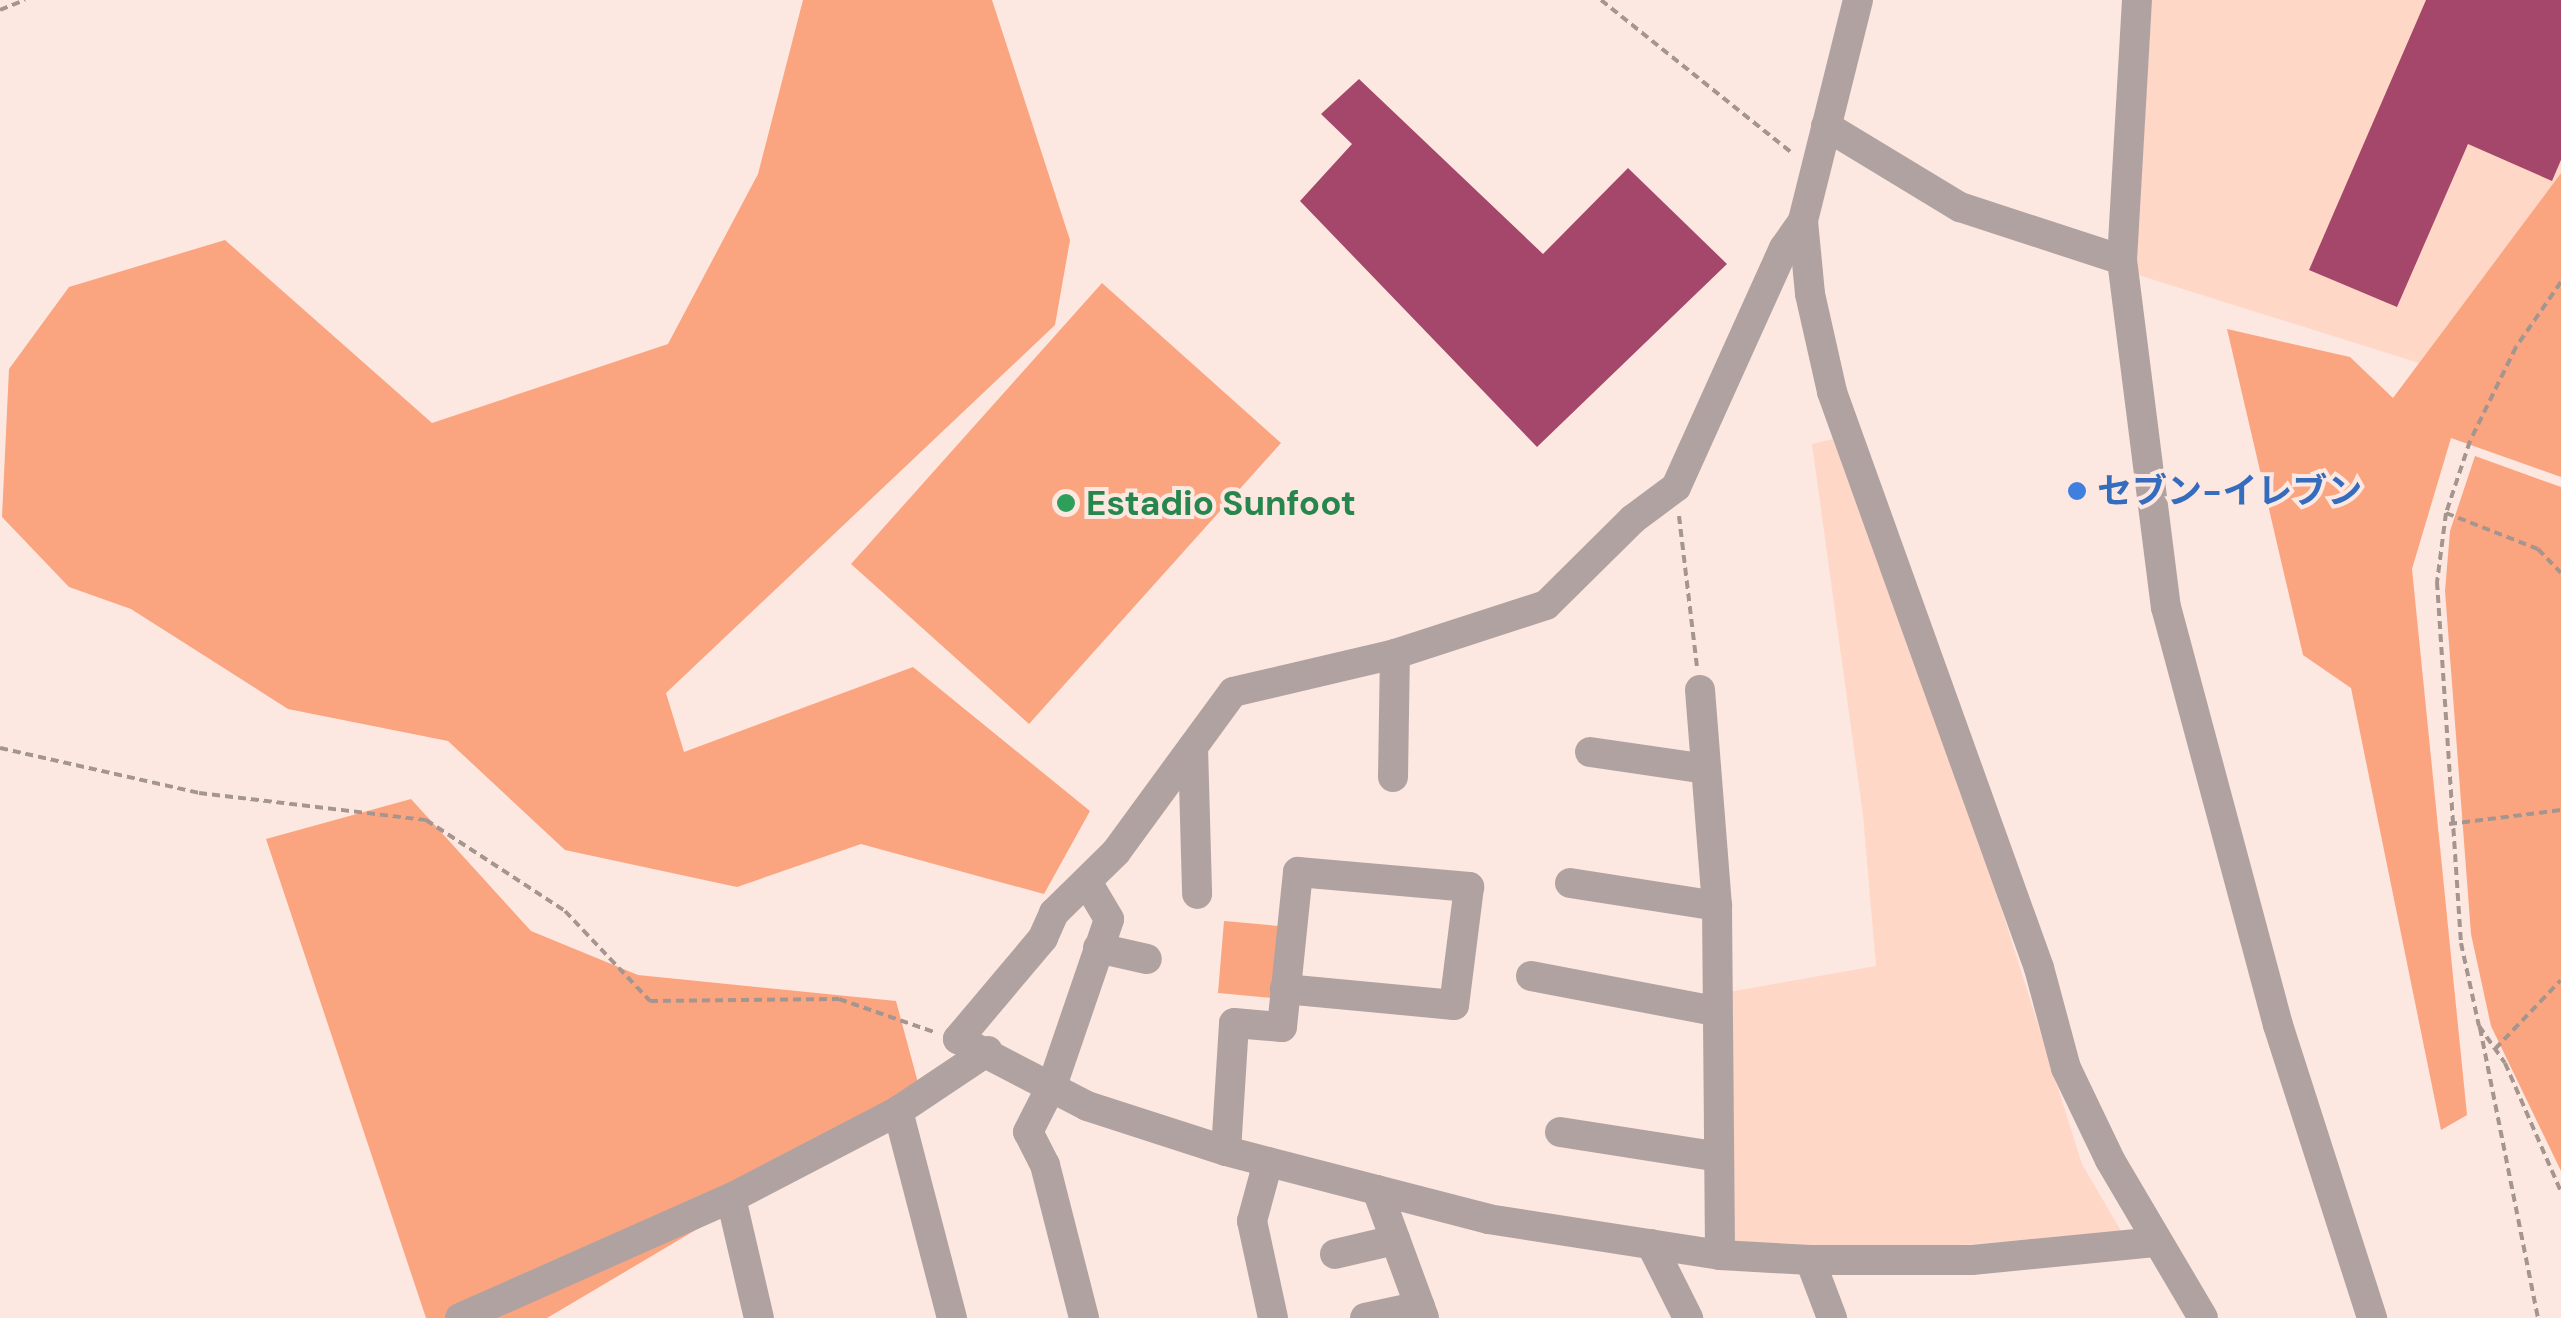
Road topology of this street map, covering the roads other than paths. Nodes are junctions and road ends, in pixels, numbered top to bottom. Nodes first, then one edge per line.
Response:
1 (1858, 0) edge
2 (2137, 0) edge
3 (1826, 126) junction
4 (1803, 221) junction
5 (2122, 260) junction
6 (1395, 654) junction
7 (1700, 690) road end
8 (1193, 747) junction
9 (1590, 752) dead end
10 (1706, 770) junction
11 (1392, 777) dead end
12 (1087, 882) junction
13 (1570, 882) dead end
14 (1197, 894) dead end
15 (1717, 906) junction
16 (1098, 948) junction
17 (1147, 959) dead end
18 (1531, 976) dead end
19 (1286, 989) junction
20 (1716, 1011) junction
21 (988, 1051) junction
22 (1053, 1083) junction
23 (898, 1111) junction
24 (1560, 1132) dead end
25 (1226, 1151) junction
26 (1719, 1158) junction
27 (1268, 1162) junction
28 (1377, 1190) junction
29 (731, 1198) junction
30 (1395, 1240) junction
31 (2157, 1242) junction
32 (1650, 1244) junction
33 (1335, 1254) dead end
34 (1720, 1255) junction
35 (1810, 1260) junction
36 (1422, 1312) edge
37 (460, 1318) edge
38 (759, 1318) edge
39 (952, 1318) edge
40 (1084, 1318) edge
41 (1273, 1318) edge
42 (1365, 1318) edge
43 (1688, 1318) edge
44 (1832, 1318) edge
45 (2204, 1318) edge
46 (2372, 1318) edge

1 - 3 street
2 - 5 street
3 - 4 street
3 - 5 street
4 - 6 street
4 - 31 street
5 - 46 street
6 - 8 street
6 - 11 street
7 - 10 street
8 - 12 street
8 - 14 street
9 - 10 street
10 - 15 street
12 - 16 street
12 - 21 street
13 - 15 street
15 - 20 street
16 - 17 street
16 - 22 street
18 - 20 street
19 - 19 street
19 - 25 street
20 - 26 street
21 - 22 street
21 - 23 street
22 - 25 street
22 - 40 street
23 - 29 street
23 - 39 street
24 - 26 street
25 - 27 street
26 - 34 street
27 - 28 street
27 - 41 street
28 - 30 street
28 - 32 street
29 - 37 street
29 - 38 street
30 - 33 street
30 - 36 street
31 - 35 street
31 - 45 street
32 - 34 street
32 - 43 street
34 - 35 street
35 - 44 street
36 - 42 street

